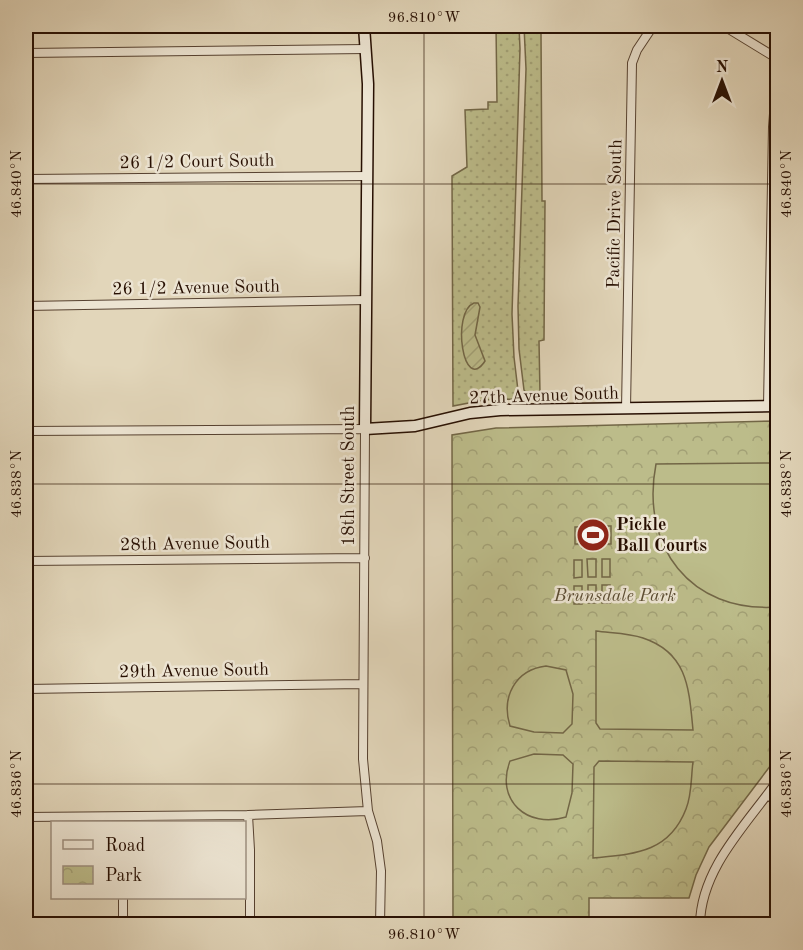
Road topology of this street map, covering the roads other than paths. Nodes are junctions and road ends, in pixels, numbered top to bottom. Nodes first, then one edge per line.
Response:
1 (364, 26) edge
2 (653, 26) edge
3 (724, 26) edge
4 (366, 49) junction
5 (26, 53) edge
6 (777, 58) edge
7 (777, 98) edge
8 (368, 176) junction
9 (26, 179) edge
10 (367, 300) junction
11 (26, 306) edge
12 (773, 406) edge
13 (627, 409) junction
14 (365, 429) junction
15 (26, 431) edge
16 (365, 558) junction
17 (26, 561) edge
18 (363, 684) junction
19 (26, 689) edge
20 (777, 780) edge
21 (767, 795) junction
22 (777, 802) edge
23 (368, 811) junction
24 (248, 815) junction
25 (26, 817) edge
26 (124, 820) edge
27 (123, 899) edge
28 (123, 924) edge
29 (250, 924) edge
30 (380, 924) edge
31 (700, 924) edge

1 - 4 street, 18th Street South
2 - 13 street, Pacific Drive South
3 - 6 street
4 - 5 street
4 - 8 street, 18th Street South
7 - 12 street
8 - 9 street, 26 1/2 Court South
8 - 10 street, 18th Street South
10 - 11 street, 26 1/2 Avenue South
10 - 14 street, 18th Street South
12 - 13 street, 27th Avenue South
13 - 14 street, 27th Avenue South
14 - 15 street, 27th Avenue South
14 - 16 street, 18th Street South
16 - 17 street, 28th Avenue South
16 - 18 street, 18th Street South
18 - 19 street, 29th Avenue South
18 - 23 street, 18th Street South
20 - 21 street
21 - 22 street
21 - 31 street
23 - 24 street
23 - 30 street, 18th Street South
24 - 26 street
24 - 29 street
25 - 26 street
27 - 28 street

